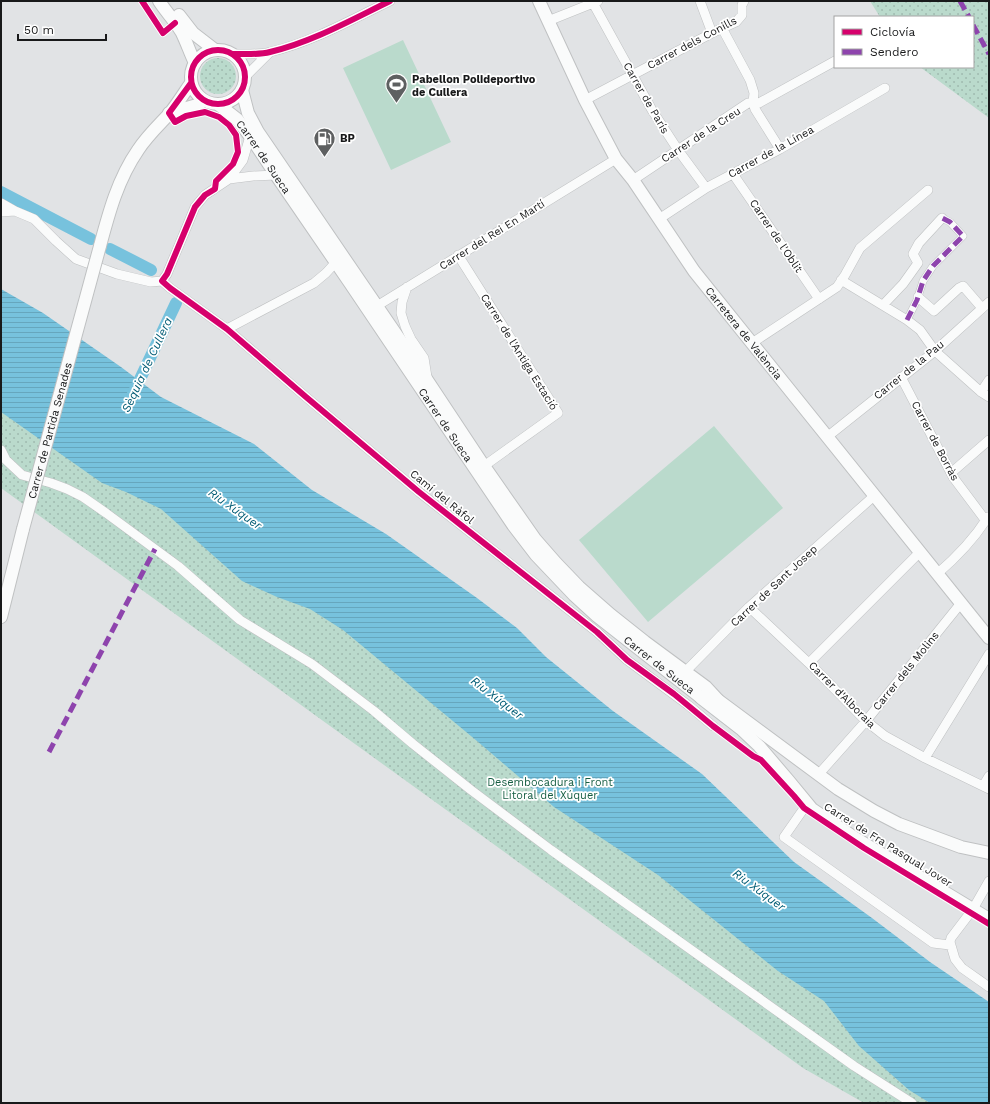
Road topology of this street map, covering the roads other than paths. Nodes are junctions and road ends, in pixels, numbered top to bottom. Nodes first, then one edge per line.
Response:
1 (159, 1) edge
2 (169, 1) edge
3 (390, 1) edge
4 (539, 1) edge
5 (700, 1) edge
6 (744, 1) edge
7 (595, 2) edge
8 (548, 21) junction
9 (722, 28) junction
10 (712, 33) junction
11 (215, 50) junction
12 (270, 52) junction
13 (233, 54) junction
14 (834, 62) edge
15 (195, 63) junction
16 (632, 75) junction
17 (245, 77) junction
18 (191, 83) junction
19 (885, 88) dead end
20 (242, 90) junction
21 (585, 100) junction
22 (204, 101) junction
23 (754, 103) junction
24 (219, 105) junction
25 (170, 113) junction
26 (250, 136) junction
27 (780, 149) junction
28 (678, 150) junction
29 (616, 159) junction
30 (733, 174) junction
31 (276, 175) junction
32 (229, 179) junction
33 (632, 180) junction
34 (706, 188) junction
35 (928, 190) dead end
36 (1, 203) edge
37 (15, 211) junction
38 (1, 212) edge
39 (942, 218) joint
40 (659, 219) junction
41 (458, 255) junction
42 (336, 262) junction
43 (162, 280) junction
44 (841, 280) junction
45 (407, 287) junction
46 (918, 297) junction
47 (819, 299) junction
48 (989, 302) edge
49 (883, 305) junction
50 (373, 308) junction
51 (982, 308) junction
52 (907, 320) junction
53 (227, 329) junction
54 (752, 343) junction
55 (934, 351) junction
56 (901, 377) junction
57 (989, 380) edge
58 (428, 381) junction
59 (981, 392) junction
60 (989, 397) edge
61 (827, 437) junction
62 (989, 440) edge
63 (1, 450) edge
64 (484, 466) junction
65 (951, 473) junction
66 (874, 496) junction
67 (987, 518) edge
68 (920, 552) junction
69 (937, 574) junction
70 (961, 603) junction
71 (749, 607) junction
72 (1, 617) edge
73 (988, 634) edge
74 (989, 654) edge
75 (809, 663) junction
76 (682, 675) junction
77 (699, 696) junction
78 (718, 700) junction
79 (866, 721) junction
80 (713, 726) dead end
81 (925, 758) junction
82 (818, 775) junction
83 (989, 776) edge
84 (986, 787) edge
85 (807, 804) junction
86 (989, 853) edge
87 (989, 881) edge
88 (973, 909) junction
89 (989, 919) edge
90 (950, 945) junction
91 (989, 987) edge
92 (912, 1103) edge

1 - 15 street
2 - 11 street
3 - 12 street
4 - 8 street, Carretera de València
5 - 10 street
6 - 9 street, Carrer dels Conills
7 - 8 street
7 - 16 street, Carrer de París
8 - 21 street, Carretera de València
9 - 10 street, Carrer dels Conills
9 - 23 street
10 - 16 street, Carrer dels Conills
11 - 13 street
11 - 15 street
12 - 13 street
12 - 17 street
13 - 17 street
14 - 23 street, Carrer de la Creu
15 - 18 street
16 - 21 street, Carrer dels Conills
16 - 28 street, Carrer de París
17 - 20 street
18 - 22 street
18 - 25 street, Carrer de Partida Senades
19 - 27 street, Carrer de la Línea
20 - 24 street
20 - 50 street, Carrer de Sueca
21 - 29 street, Carretera de València
22 - 24 street
22 - 25 street
23 - 27 street
23 - 28 street, Carrer de la Creu
24 - 26 street, Carrer de Sueca
25 - 72 street, Carrer de Partida Senades, bridge
26 - 31 street, Carrer de Sueca
26 - 32 street
27 - 30 street, Carrer de la Línea
28 - 33 street, Carrer de la Creu
28 - 34 street, Carrer de París
29 - 33 street, Carretera de València
29 - 41 street, Carrer del Rei En Martí
30 - 34 street, Carrer de la Línea
30 - 47 street, Carrer de l'Oblit
31 - 32 street
31 - 42 street, Carrer de Sueca
32 - 43 street
33 - 40 street, Carretera de València
34 - 40 street, Carrer de la Línea
35 - 44 street
36 - 37 street
37 - 38 street
37 - 43 street
39 - 46 street
39 - 49 street
40 - 54 street, Carretera de València
41 - 45 street, Carrer del Rei En Martí
41 - 64 street, Carrer de l'Antiga Estació
42 - 50 street, Carrer de Sueca
42 - 53 street
43 - 53 street, Camí del Ràfol
44 - 47 street
44 - 49 street
45 - 50 street, Carrer del Rei En Martí
45 - 58 street
46 - 51 street
46 - 52 street
47 - 54 street
48 - 51 street, Carrer de la Pau
49 - 52 street
50 - 58 street, Carrer de Sueca
50 - 76 street, Carrer de Sueca
51 - 55 street, Carrer de la Pau
52 - 55 street
53 - 80 street, Camí del Ràfol
54 - 61 street, Carretera de València
55 - 56 street, Carrer de la Pau
55 - 59 street
56 - 61 street, Carrer de la Pau
56 - 65 street, Carrer de Borràs
57 - 59 street
58 - 64 street, Carrer de Sueca
59 - 60 street
61 - 66 street, Carretera de València
62 - 65 street
63 - 92 street
64 - 76 street, Carrer de Sueca
65 - 67 street, Carrer de Borràs
66 - 68 street, Carretera de València
66 - 71 street, Carrer de Sant Josep
67 - 69 street
68 - 69 street, Carretera de València
68 - 75 street
69 - 70 street, Carretera de València
70 - 73 street, Carretera de València
70 - 79 street, Carrer dels Molins
71 - 75 street, Carrer d'Alboraia
71 - 76 street, Carrer de Sant Josep
74 - 81 street
75 - 79 street, Carrer d'Alboraia
76 - 77 street, Carrer de Sueca
76 - 78 street, Carrer de Sueca
77 - 78 street, Carrer de Sueca
77 - 85 street, Carrer de Fra Pasqual Jover
78 - 82 street, Carrer de Sueca
79 - 81 street, Carrer d'Alboraia
79 - 82 street, Carrer dels Molins
81 - 84 street, Carrer d'Alboraia
82 - 86 street, Carrer de Sueca
83 - 84 street
85 - 88 street, Carrer de Fra Pasqual Jover
85 - 90 street
87 - 88 street
88 - 89 street, Carrer de Fra Pasqual Jover
88 - 90 street
90 - 91 street

